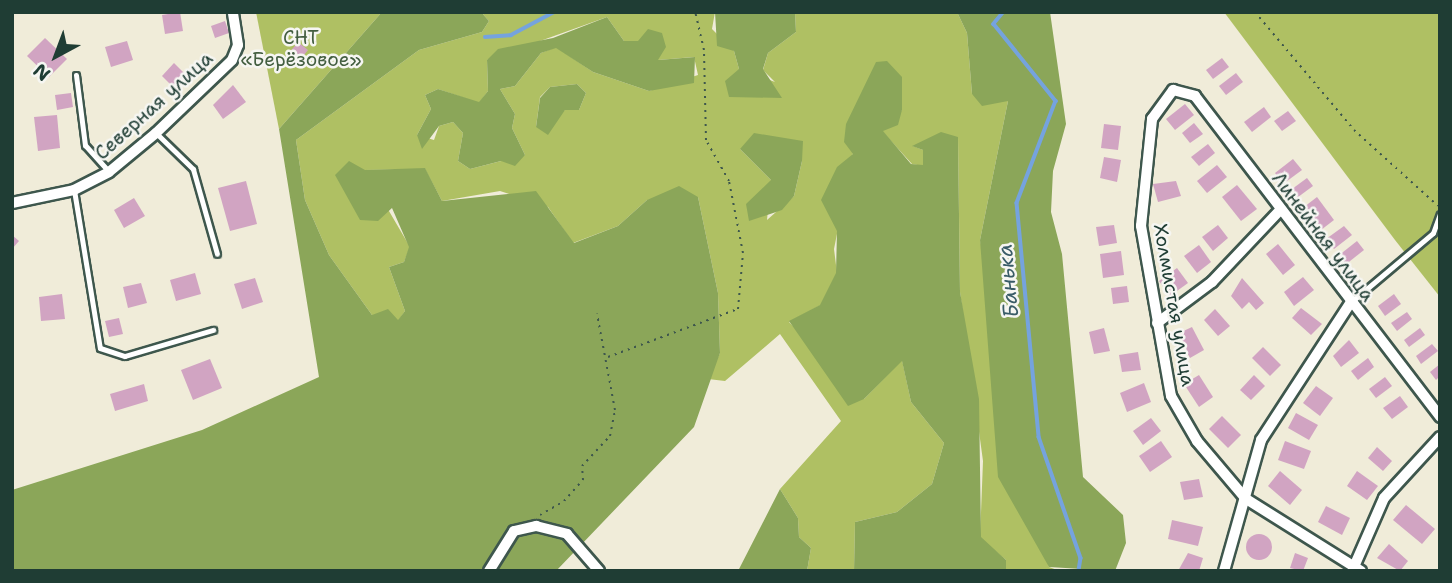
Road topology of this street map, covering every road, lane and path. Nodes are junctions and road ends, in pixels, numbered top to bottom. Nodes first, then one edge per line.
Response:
1 (233, 12) edge
2 (695, 12) edge
3 (1255, 12) edge
4 (76, 75) dead end
5 (1173, 90) joint
6 (156, 133) junction
7 (109, 172) junction
8 (74, 190) junction
9 (12, 203) edge
10 (1440, 207) edge
11 (1280, 210) junction
12 (1440, 214) edge
13 (1433, 233) junction
14 (1440, 236) edge
15 (217, 254) dead end
16 (1351, 302) junction
17 (597, 314) dead end
18 (1157, 323) junction
19 (214, 330) dead end
20 (608, 357) junction
21 (1440, 417) edge
22 (1440, 437) edge
23 (1246, 499) junction
24 (536, 526) junction
25 (1356, 569) edge
26 (489, 571) edge
27 (599, 571) edge
28 (1224, 571) edge

1 - 6 street, Северная улица
2 - 20 path
3 - 10 path
4 - 7 lane
5 - 11 street, Линейная улица
5 - 18 street, Холмистая улица
6 - 7 street, Северная улица
6 - 15 lane
7 - 8 street, Северная улица
8 - 9 street, Северная улица
8 - 19 lane
11 - 16 street, Линейная улица
11 - 18 street
12 - 13 lane
13 - 14 lane
13 - 16 lane
16 - 21 street, Линейная улица
16 - 23 street
17 - 20 path
18 - 23 street, Холмистая улица
20 - 24 path
22 - 25 street
23 - 25 street, Холмистая улица
23 - 28 street
24 - 26 street
24 - 27 street

